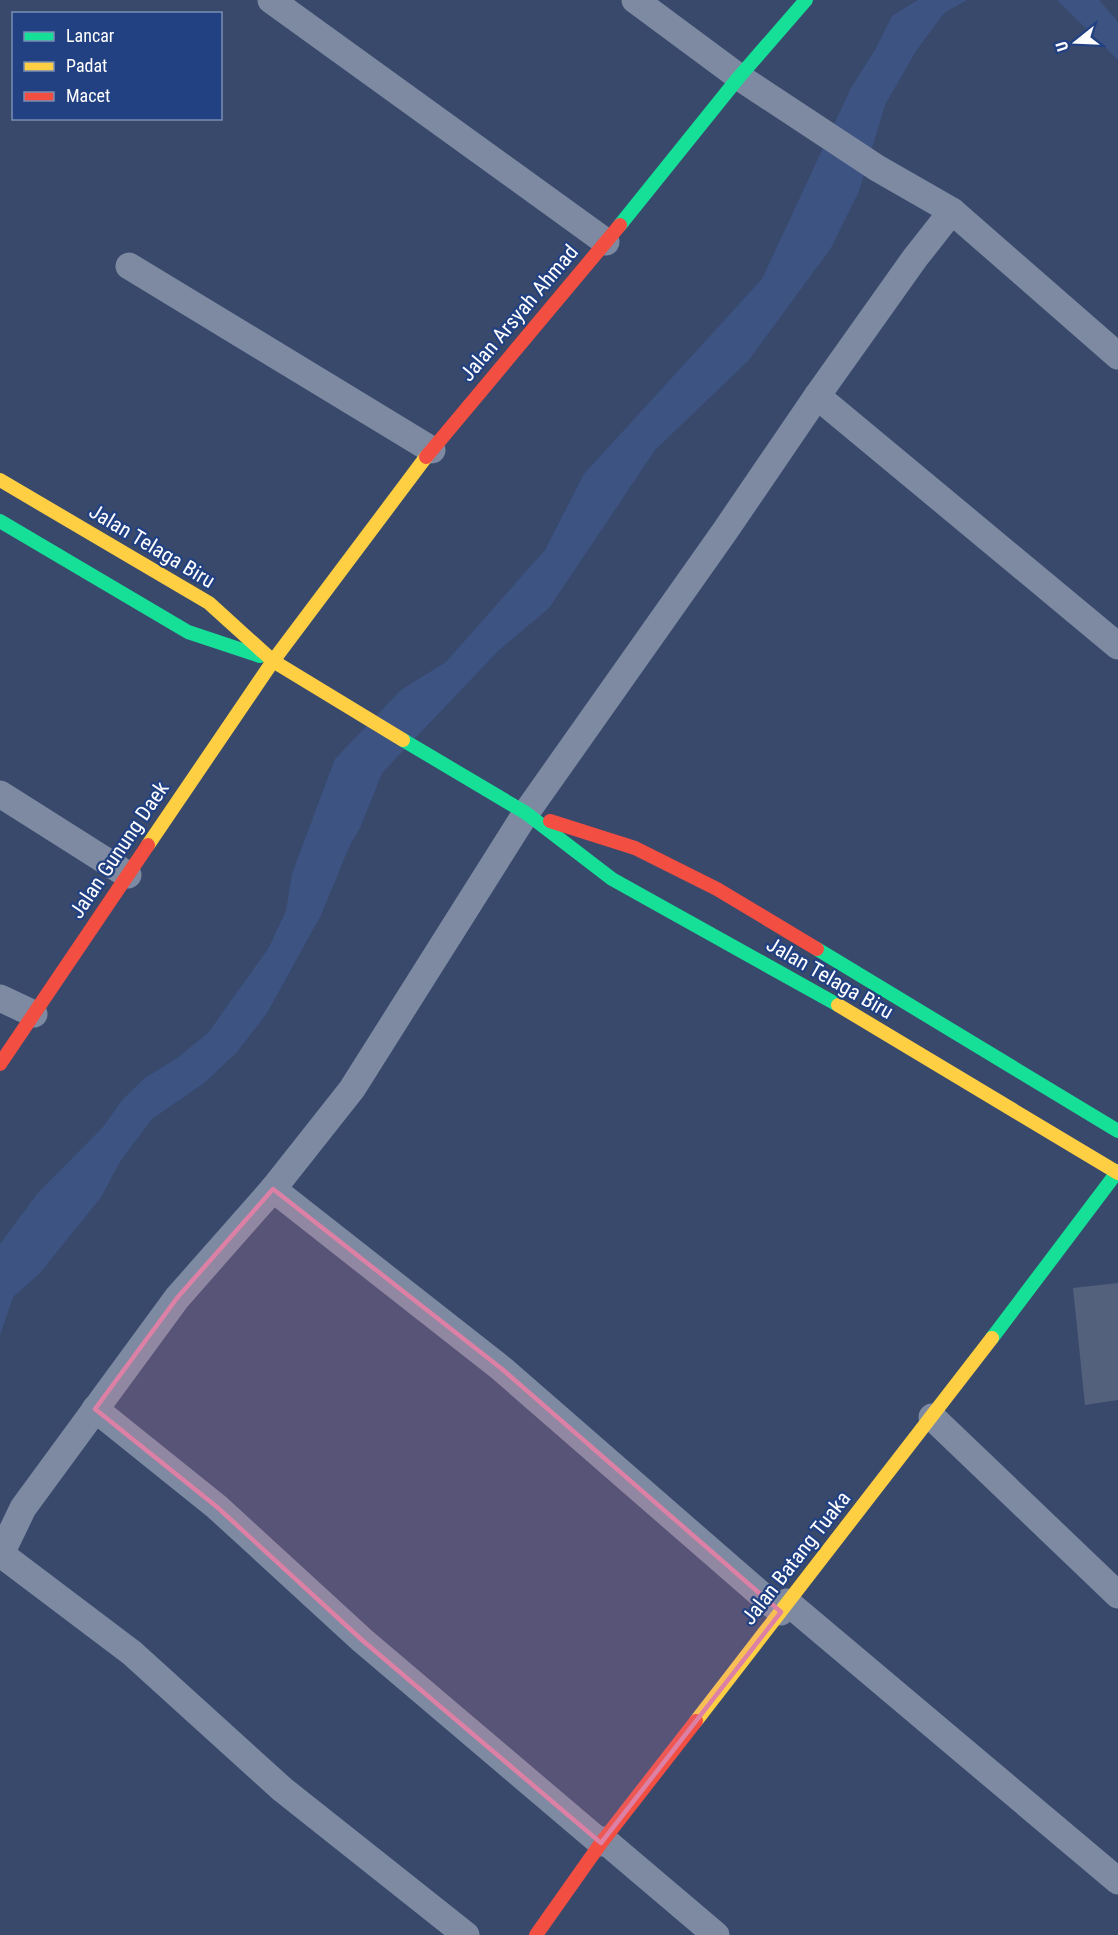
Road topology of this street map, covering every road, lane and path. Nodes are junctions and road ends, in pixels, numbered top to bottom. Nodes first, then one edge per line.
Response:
1 (271, 0) edge
2 (634, 0) edge
3 (806, 0) edge
4 (739, 77) junction
5 (952, 211) junction
6 (606, 242) junction
7 (129, 266) dead end
8 (1118, 356) edge
9 (817, 396) junction
10 (432, 450) junction
11 (0, 480) edge
12 (0, 521) edge
13 (209, 603) junction
14 (188, 632) junction
15 (1118, 646) edge
16 (273, 661) junction
17 (0, 794) edge
18 (526, 813) junction
19 (635, 848) junction
20 (128, 875) junction
21 (612, 879) junction
22 (0, 998) edge
23 (34, 1014) junction
24 (0, 1064) edge
25 (1118, 1131) edge
26 (1118, 1172) edge
27 (273, 1189) junction
28 (95, 1409) junction
29 (932, 1417) junction
30 (1, 1555) edge
31 (1118, 1596) edge
32 (784, 1607) junction
33 (603, 1841) junction
34 (1118, 1881) edge
35 (466, 1935) edge
36 (536, 1935) edge
37 (716, 1935) edge

1 - 6 street
2 - 4 street
3 - 4 main road, Jalan Arsyah Ahmad
4 - 5 street
4 - 6 main road, Jalan Arsyah Ahmad
5 - 8 street
5 - 9 street
6 - 10 main road, Jalan Arsyah Ahmad
7 - 10 street
9 - 15 street
9 - 18 street
10 - 16 main road, Jalan Arsyah Ahmad
11 - 13 main road, Jalan Telaga Biru
12 - 14 main road, Jalan Telaga Biru
13 - 14 main road
13 - 16 main road, Jalan Telaga Biru
14 - 16 main road, Jalan Telaga Biru
16 - 18 main road, Jalan Telaga Biru
16 - 20 main road, Jalan Gunung Daek
17 - 20 street
18 - 19 main road, Jalan Telaga Biru
18 - 21 main road, Jalan Telaga Biru
18 - 27 street
19 - 21 main road
19 - 25 main road, Jalan Telaga Biru
20 - 23 main road, Jalan Gunung Daek
21 - 26 main road, Jalan Telaga Biru
22 - 23 street
23 - 24 main road, Jalan Gunung Daek
26 - 29 main road, Jalan Batang Tuaka
27 - 28 street
27 - 32 street
28 - 30 street
28 - 33 street
29 - 31 street
29 - 32 main road, Jalan Batang Tuaka
30 - 35 street
32 - 33 main road, Jalan Batang Tuaka
32 - 34 street
33 - 36 main road, Jalan Batang Tuaka
33 - 37 street

